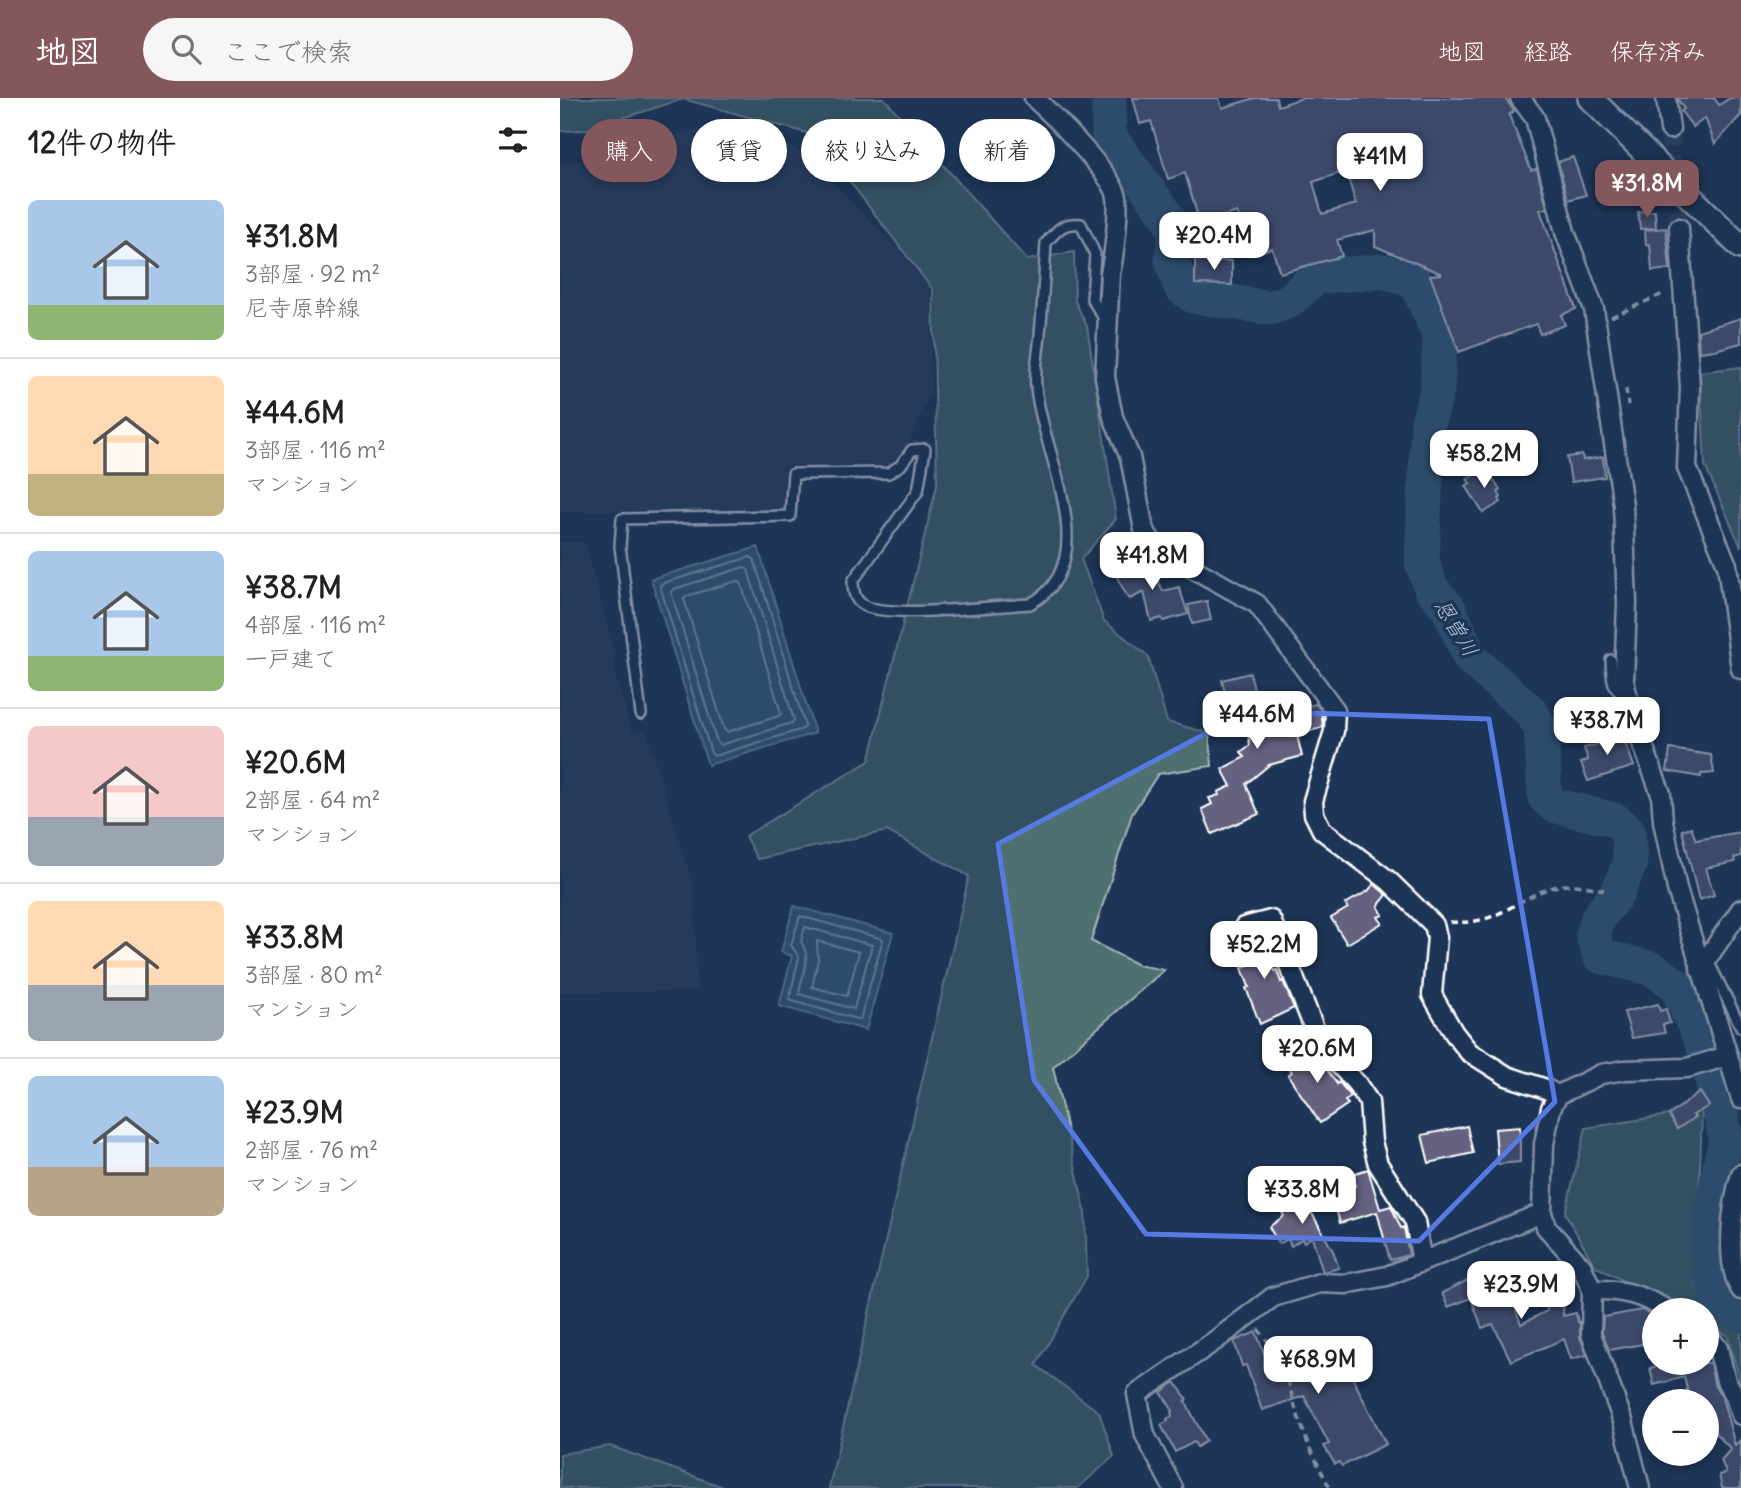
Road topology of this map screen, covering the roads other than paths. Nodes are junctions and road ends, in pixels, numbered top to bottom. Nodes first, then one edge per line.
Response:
1 (1034, 98) edge
2 (1520, 98) edge
3 (1590, 98) edge
4 (1666, 98) edge
5 (1670, 129) tunnel mouth
6 (1679, 228) tunnel mouth
7 (1741, 247) edge
8 (1107, 323) junction
9 (1611, 660) dead end
10 (1741, 669) edge
11 (1628, 697) junction
12 (640, 714) dead end
13 (1741, 909) edge
14 (1244, 927) dead end
15 (1703, 964) junction
16 (1741, 1027) edge
17 (1724, 1058) junction
18 (1558, 1095) junction
19 (1741, 1099) edge
20 (1741, 1174) edge
21 (1542, 1213) junction
22 (1422, 1262) junction
23 (1592, 1290) junction
24 (1741, 1290) edge
25 (1647, 1298) edge
26 (1719, 1352) edge
27 (1741, 1415) edge
28 (1172, 1488) edge
29 (1640, 1488) edge

1 - 8 street
2 - 11 street
3 - 7 street
4 - 5 street
6 - 10 street
8 - 12 lane
8 - 18 street
9 - 11 lane
11 - 15 street
13 - 15 street
14 - 22 street
15 - 16 lane
15 - 17 street
17 - 18 street
17 - 19 street
18 - 21 street
20 - 24 street
21 - 22 street
21 - 23 street
22 - 28 street
23 - 25 street
23 - 29 street
26 - 27 street

